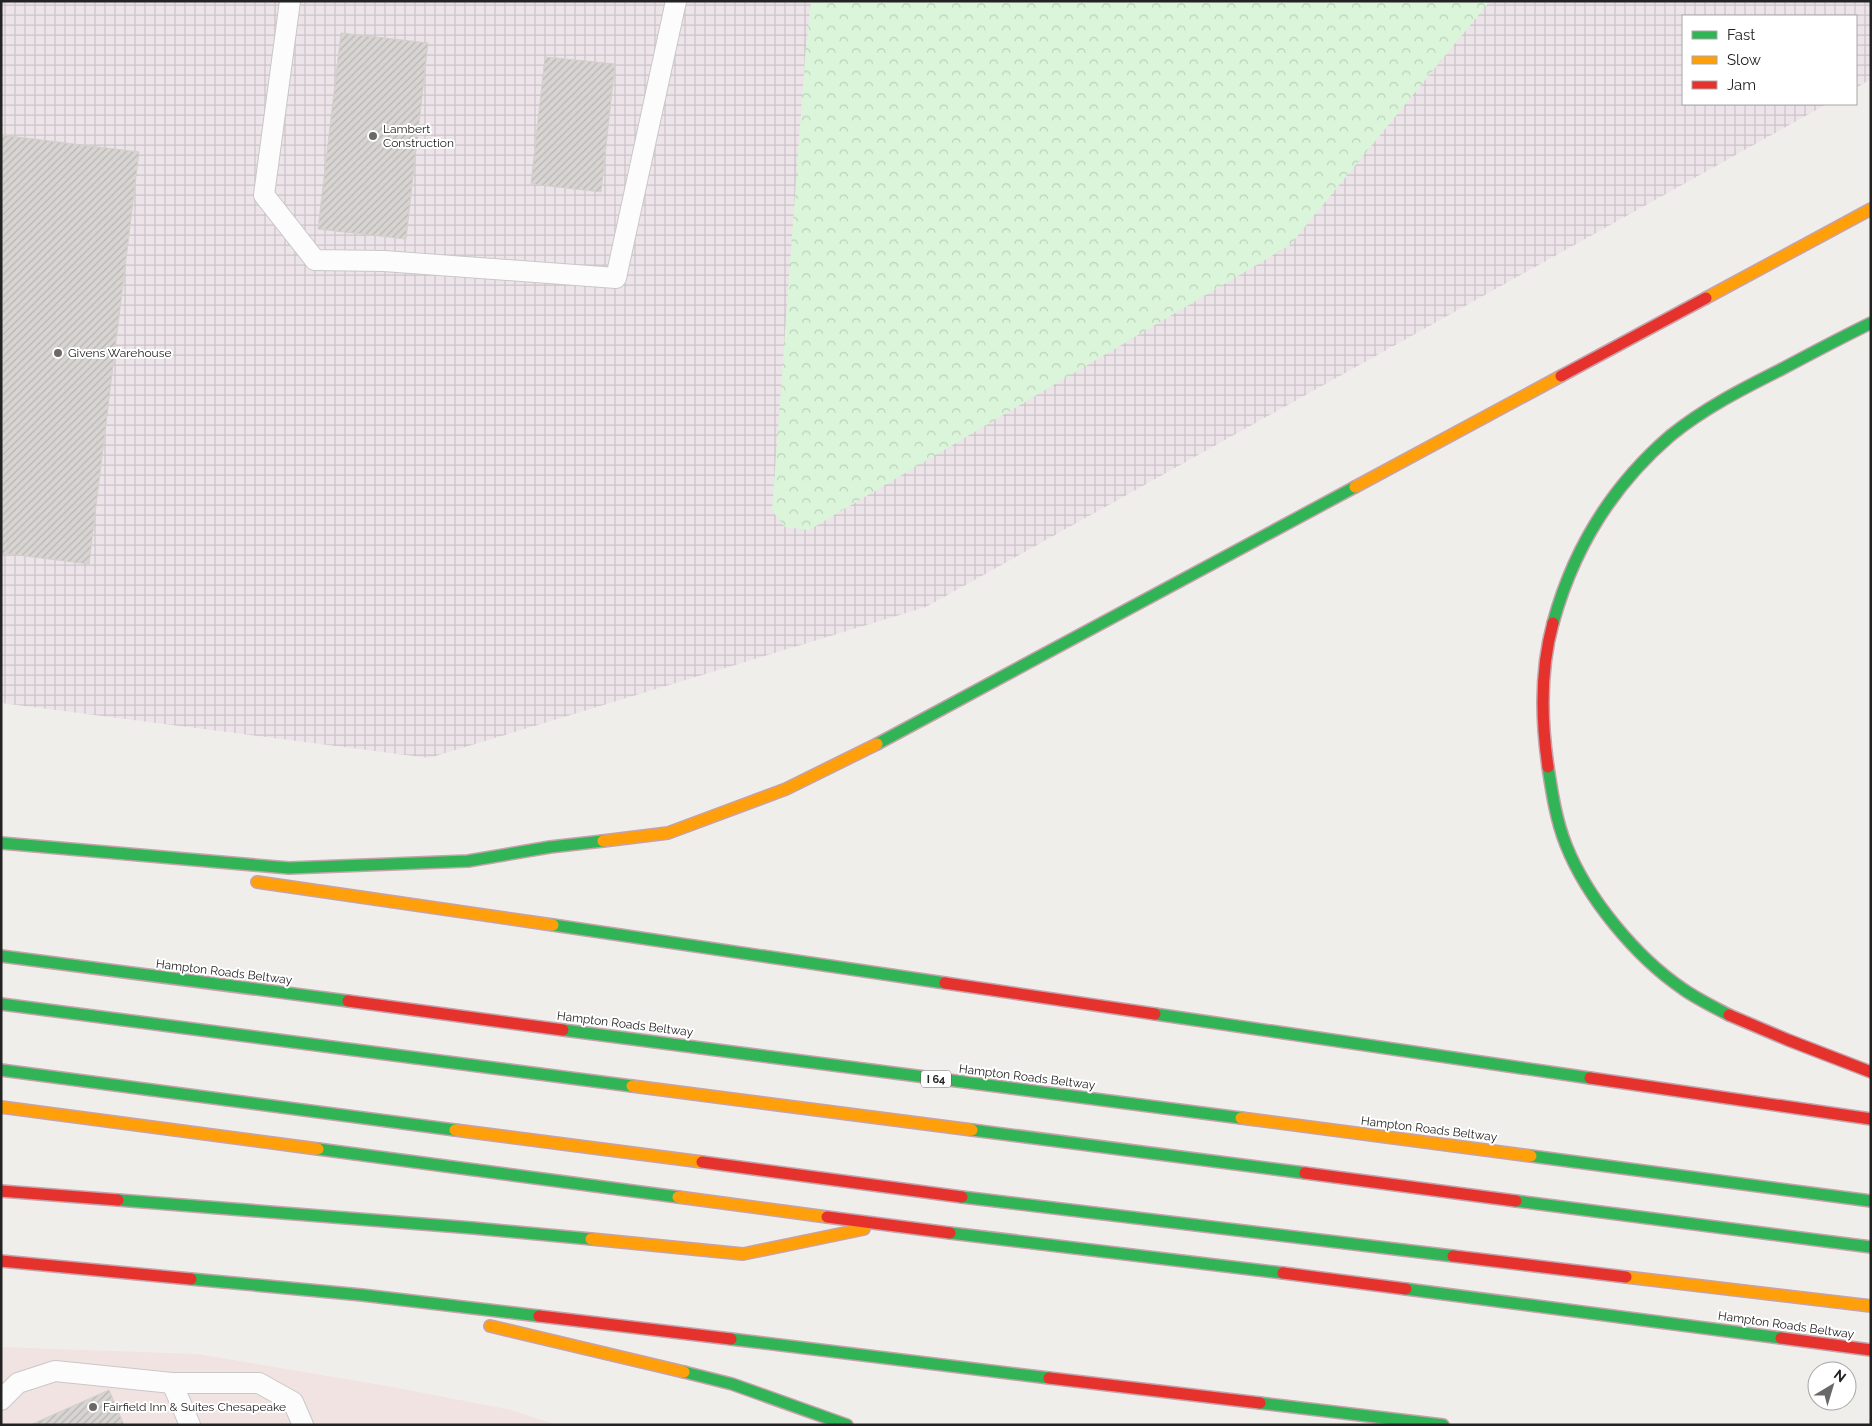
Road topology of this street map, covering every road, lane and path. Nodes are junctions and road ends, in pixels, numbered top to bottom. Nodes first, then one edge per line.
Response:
1 (290, 1) edge
2 (676, 1) edge
3 (1871, 209) edge
4 (1871, 323) edge
5 (1, 844) edge
6 (179, 870) dead end
7 (248, 880) dead end
8 (1, 956) edge
9 (1, 1004) edge
10 (1, 1070) edge
11 (1871, 1072) edge
12 (1, 1107) edge
13 (1871, 1119) edge
14 (1, 1190) edge
15 (1871, 1201) edge
16 (885, 1225) junction
17 (1871, 1247) edge
18 (1, 1261) edge
19 (362, 1295) junction
20 (1871, 1306) edge
21 (457, 1318) dead end
22 (476, 1322) dead end
23 (1871, 1350) edge
24 (172, 1383) junction
25 (1, 1400) edge
26 (190, 1425) edge
27 (303, 1425) edge
28 (847, 1425) edge
29 (1443, 1425) edge

1 - 2 lane
3 - 5 highway
4 - 11 highway
5 - 6 highway
7 - 13 highway
8 - 15 highway, Hampton Roads Beltway / I 64
9 - 17 highway
10 - 20 highway
12 - 16 highway, Hampton Roads Beltway
14 - 16 highway
16 - 23 highway, Hampton Roads Beltway
18 - 19 highway
19 - 21 highway
19 - 29 highway
22 - 28 highway
24 - 25 lane
24 - 26 lane
24 - 27 lane

